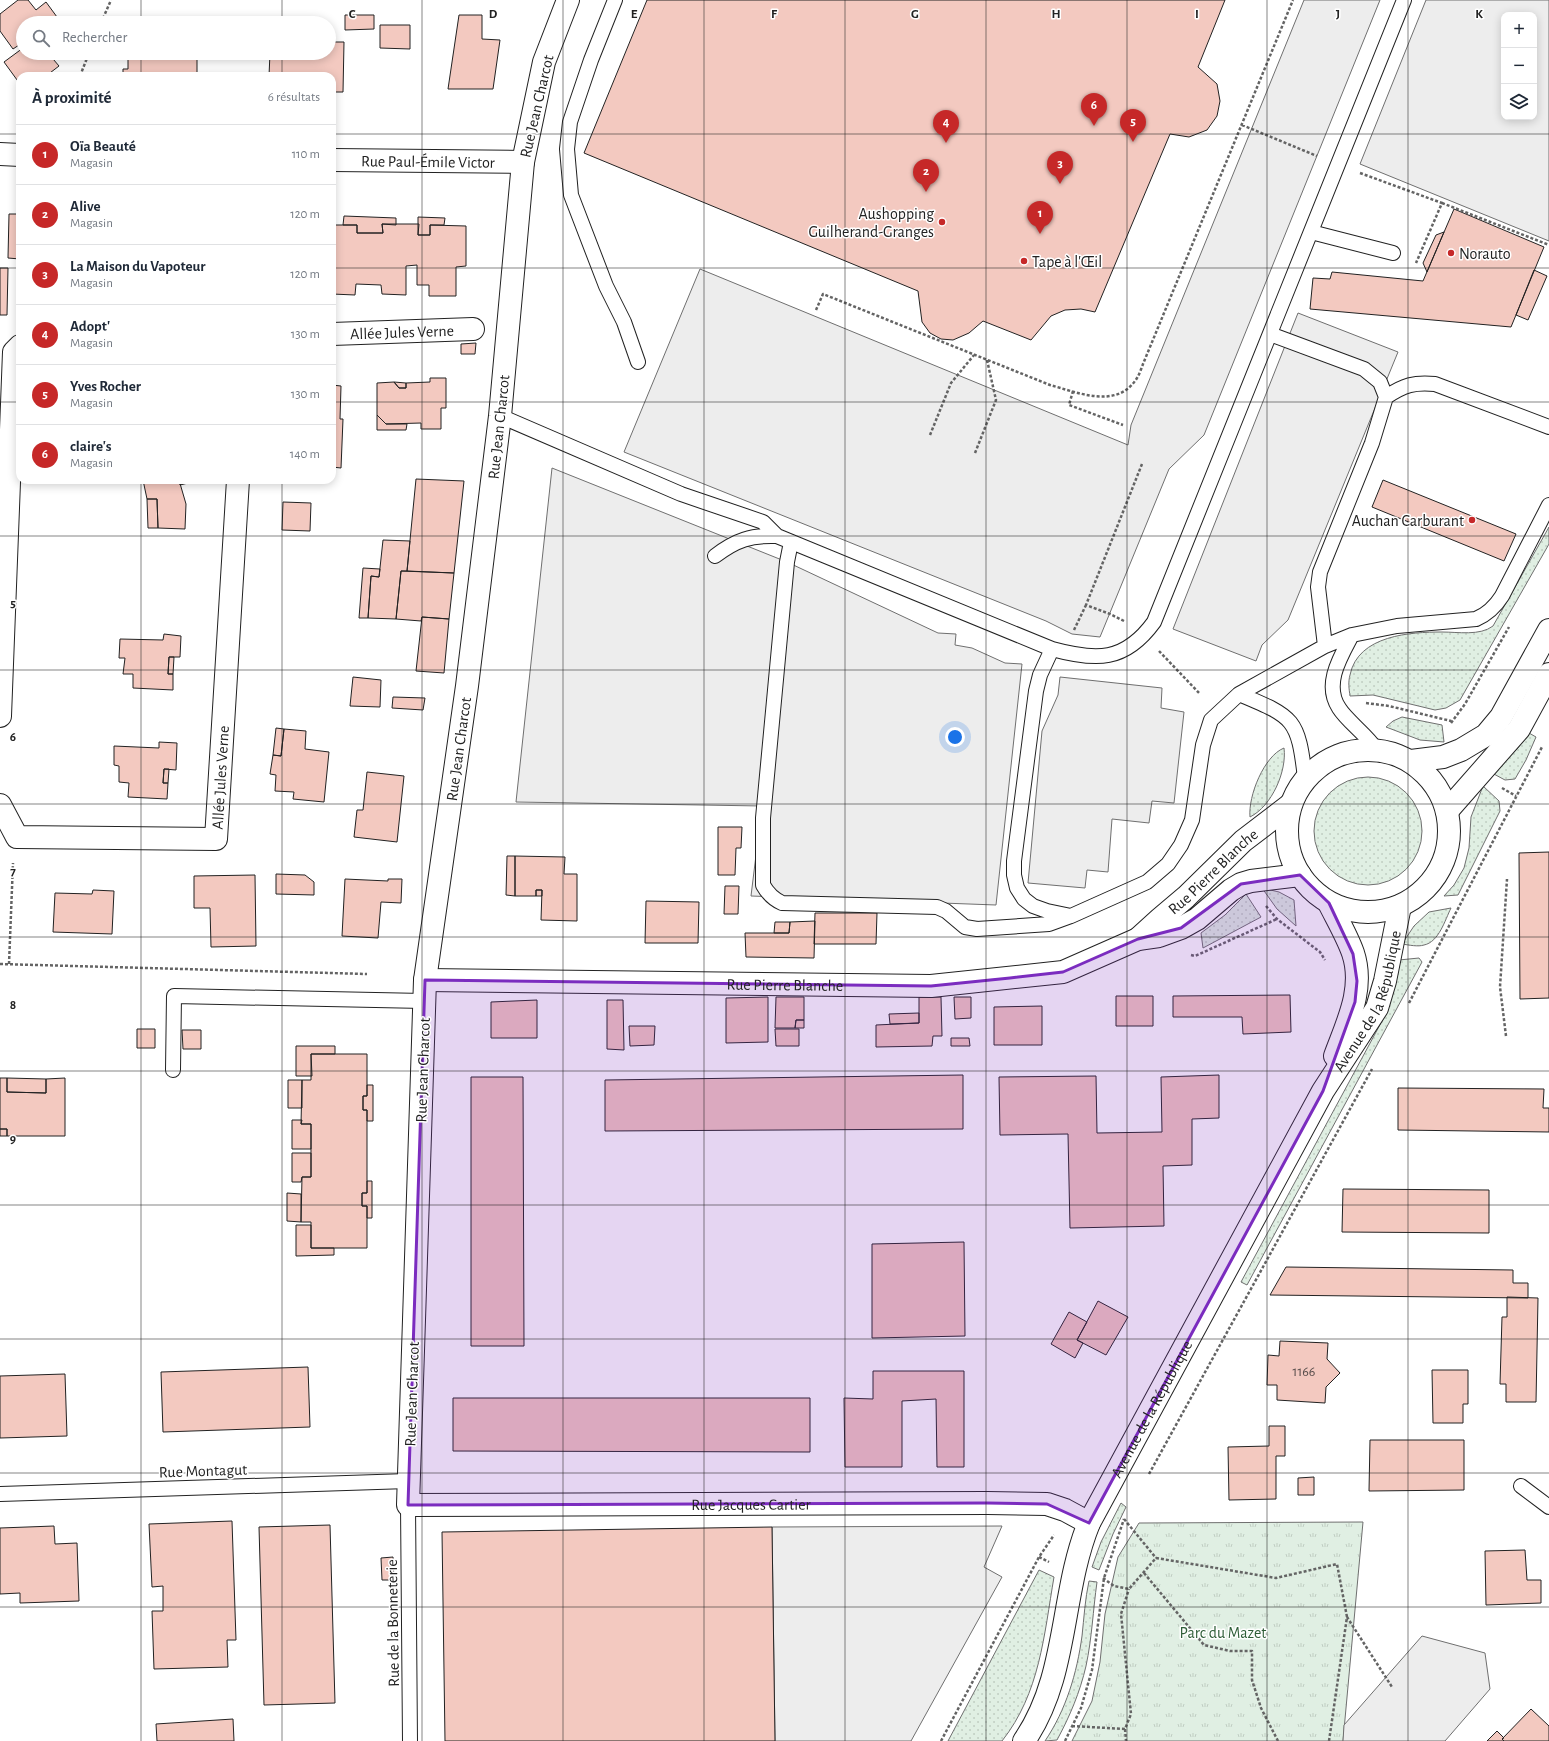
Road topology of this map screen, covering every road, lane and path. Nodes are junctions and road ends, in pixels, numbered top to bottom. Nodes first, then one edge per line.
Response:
1 (111, 0) edge
2 (568, 0) edge
3 (615, 0) edge
4 (1293, 0) edge
5 (1404, 0) edge
6 (104, 16) edge
7 (86, 60) edge
8 (82, 72) edge
9 (1242, 125) junction
10 (0, 154) edge
11 (16, 155) edge
12 (1317, 156) dead end
13 (336, 160) edge
14 (523, 162) junction
15 (1354, 171) dead end
16 (1442, 203) junction
17 (1311, 232) junction
18 (1549, 245) edge
19 (1393, 253) dead end
20 (1416, 263) dead end
21 (816, 310) dead end
22 (473, 329) dead end
23 (336, 334) edge
24 (1270, 334) junction
25 (16, 350) edge
26 (974, 355) junction
27 (986, 359) junction
28 (638, 362) dead end
29 (1073, 392) junction
30 (1386, 397) junction
31 (500, 416) junction
32 (1123, 425) dead end
33 (1549, 427) edge
34 (930, 435) dead end
35 (975, 453) dead end
36 (1142, 464) dead end
37 (238, 484) edge
38 (1549, 505) edge
39 (777, 536) junction
40 (791, 542) junction
41 (715, 556) dead end
42 (1086, 605) junction
43 (1512, 621) dead end
44 (1126, 623) dead end
45 (1549, 630) edge
46 (1072, 634) dead end
47 (1352, 635) junction
48 (1325, 646) junction
49 (1155, 647) dead end
50 (1052, 649) junction
51 (1549, 674) edge
52 (1200, 694) dead end
53 (1239, 694) junction
54 (1360, 703) dead end
55 (0, 716) edge
56 (1545, 740) dead end
57 (1376, 749) junction
58 (1411, 761) junction
59 (1305, 778) junction
60 (0, 805) edge
61 (1290, 805) junction
62 (1447, 811) junction
63 (17, 837) junction
64 (1300, 875) junction
65 (1507, 879) dead end
66 (1263, 902) dead end
67 (1329, 903) junction
68 (1400, 906) junction
69 (1071, 916) junction
70 (1138, 940) junction
71 (1320, 952) dead end
72 (0, 964) edge
73 (9, 964) junction
74 (370, 974) dead end
75 (425, 980) junction
76 (424, 1002) junction
77 (1407, 1006) dead end
78 (1506, 1036) dead end
79 (1376, 1062) dead end
80 (173, 1070) dead end
81 (1323, 1092) junction
82 (1148, 1476) dead end
83 (408, 1481) junction
84 (1521, 1486) dead end
85 (0, 1494) edge
86 (408, 1505) junction
87 (1549, 1507) edge
88 (1127, 1513) dead end
89 (1124, 1518) junction
90 (1089, 1523) junction
91 (1156, 1558) junction
92 (1144, 1573) junction
93 (1097, 1576) dead end
94 (1104, 1578) junction
95 (1129, 1589) junction
96 (1346, 1617) junction
97 (1392, 1687) dead end
98 (1072, 1726) junction
99 (1125, 1729) junction
100 (410, 1741) edge
101 (1024, 1741) edge
102 (1065, 1741) edge
103 (1126, 1741) edge
104 (1278, 1741) edge
105 (1329, 1741) edge

1 - 6 path
2 - 14 street, Rue Jean Charcot
3 - 28 lane
4 - 9 path
5 - 17 lane
7 - 8 path
9 - 12 path
9 - 29 path
10 - 11 street
13 - 14 street, Rue Paul-Émile Victor
14 - 31 street, Rue Jean Charcot
15 - 16 path
16 - 18 path
16 - 20 path
17 - 19 lane
17 - 24 lane
21 - 26 path
22 - 23 street, Allée Jules Verne
24 - 30 lane
24 - 50 lane
25 - 55 street
26 - 27 path
26 - 34 path
27 - 29 path
27 - 35 path
29 - 32 path
30 - 33 lane
30 - 48 lane
31 - 39 lane
31 - 75 street, Rue Jean Charcot
36 - 42 path
37 - 63 street, Allée Jules Verne
38 - 47 lane
39 - 40 lane
39 - 41 lane
40 - 50 lane
40 - 69 lane
42 - 44 path
42 - 46 path
43 - 54 path
45 - 58 street
47 - 48 lane
47 - 57 lane
48 - 53 lane
49 - 52 path
50 - 69 lane
51 - 62 street
53 - 59 lane
53 - 69 lane
56 - 77 path
57 - 58 street
57 - 59 street
58 - 62 street
59 - 61 street
60 - 63 street
61 - 64 street
61 - 70 street, Rue Pierre Blanche
62 - 68 street
63 - 73 path
64 - 67 street
64 - 70 street, Rue Pierre Blanche
65 - 78 path
66 - 71 path
67 - 68 street
67 - 81 street, Avenue de la République
68 - 81 street, Avenue de la République
70 - 75 street, Rue Pierre Blanche
72 - 73 path
73 - 74 path
75 - 76 street, Rue Jean Charcot
76 - 80 lane
76 - 83 street, Rue Jean Charcot
79 - 82 path
81 - 90 street, Avenue de la République
83 - 85 lane, Rue Montagut
83 - 86 street, Rue Jean Charcot
84 - 87 lane
86 - 90 street, Rue Jacques Cartier
86 - 100 lane, Rue de la Bonneterie
88 - 89 path
89 - 91 path
89 - 94 path
90 - 101 street, Avenue de la République
91 - 92 path
91 - 96 path
92 - 95 path
92 - 104 path
93 - 94 path
94 - 95 path
94 - 98 path
95 - 99 path
96 - 97 path
96 - 105 path
98 - 99 path
98 - 102 path
99 - 103 path

